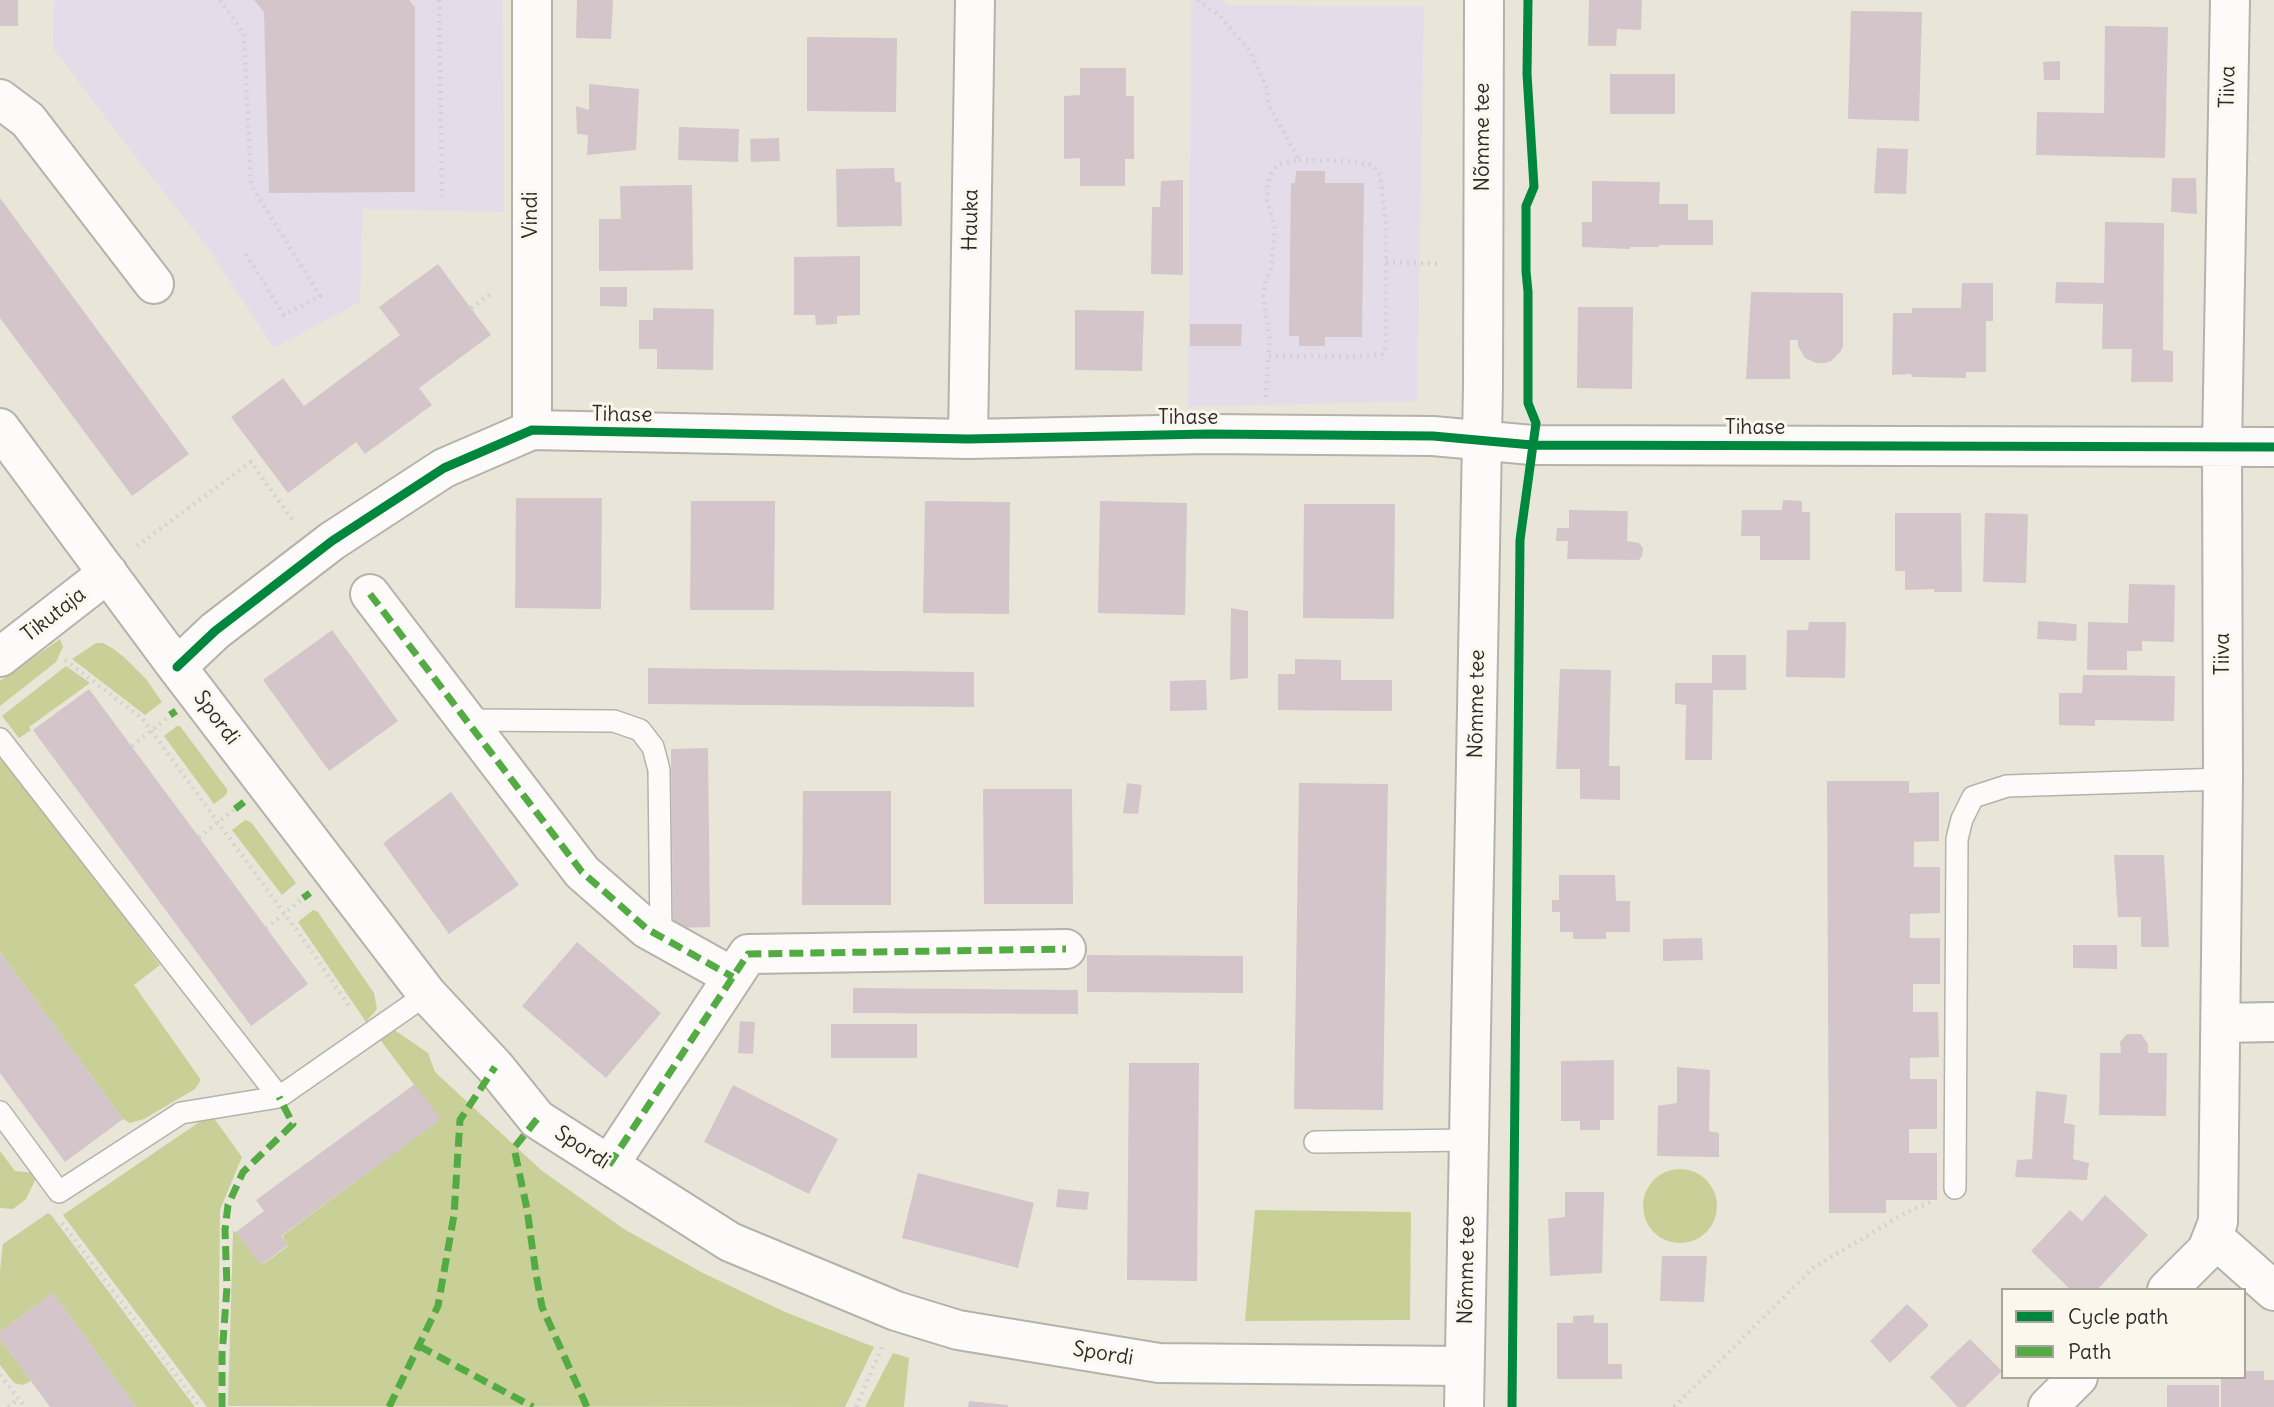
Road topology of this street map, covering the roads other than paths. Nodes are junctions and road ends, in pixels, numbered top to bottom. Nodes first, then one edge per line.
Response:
1 (532, 0) edge
2 (975, 0) edge
3 (1484, 0) edge
4 (2230, 0) edge
5 (0, 99) edge
6 (154, 284) dead end
7 (0, 428) edge
8 (532, 430) junction
9 (968, 439) junction
10 (1481, 439) junction
11 (2222, 447) junction
12 (2274, 447) edge
13 (108, 573) junction
14 (370, 594) dead end
15 (0, 657) edge
16 (177, 667) junction
17 (466, 720) junction
18 (0, 740) edge
19 (2223, 779) junction
20 (661, 936) junction
21 (1066, 949) dead end
22 (733, 977) junction
23 (427, 994) junction
24 (2274, 1022) edge
25 (2221, 1023) junction
26 (279, 1097) junction
27 (0, 1112) edge
28 (1470, 1140) junction
29 (1315, 1142) dead end
30 (609, 1165) junction
31 (1955, 1188) road end
32 (2213, 1237) junction
33 (2169, 1288) edge
34 (2274, 1291) edge
35 (1464, 1366) junction
36 (2076, 1379) edge
37 (1464, 1407) edge
38 (2048, 1407) edge

1 - 8 street, Vindi
2 - 9 street, Hauka
3 - 10 street, Nõmme tee
4 - 11 street, Tiiva
5 - 6 street
7 - 13 street, Spordi
8 - 9 street, Tihase
8 - 16 street, Tihase
9 - 10 street, Tihase
10 - 11 street, Tihase
10 - 28 street, Nõmme tee
11 - 12 street, Tihase
11 - 19 street, Tiiva
13 - 15 street, Tikutaja
13 - 16 street, Spordi
14 - 17 street
16 - 23 street, Spordi
17 - 20 street
17 - 20 lane
18 - 26 lane
19 - 25 street, Tiiva
19 - 31 lane
20 - 22 street
21 - 22 street
22 - 30 street
23 - 26 lane
23 - 30 street, Spordi
24 - 25 street
25 - 32 street, Tiiva
26 - 27 lane
28 - 29 lane
28 - 35 street, Nõmme tee
30 - 35 street, Spordi
32 - 33 street, Tiiva
32 - 34 street
35 - 37 street, Nõmme tee
36 - 38 street

